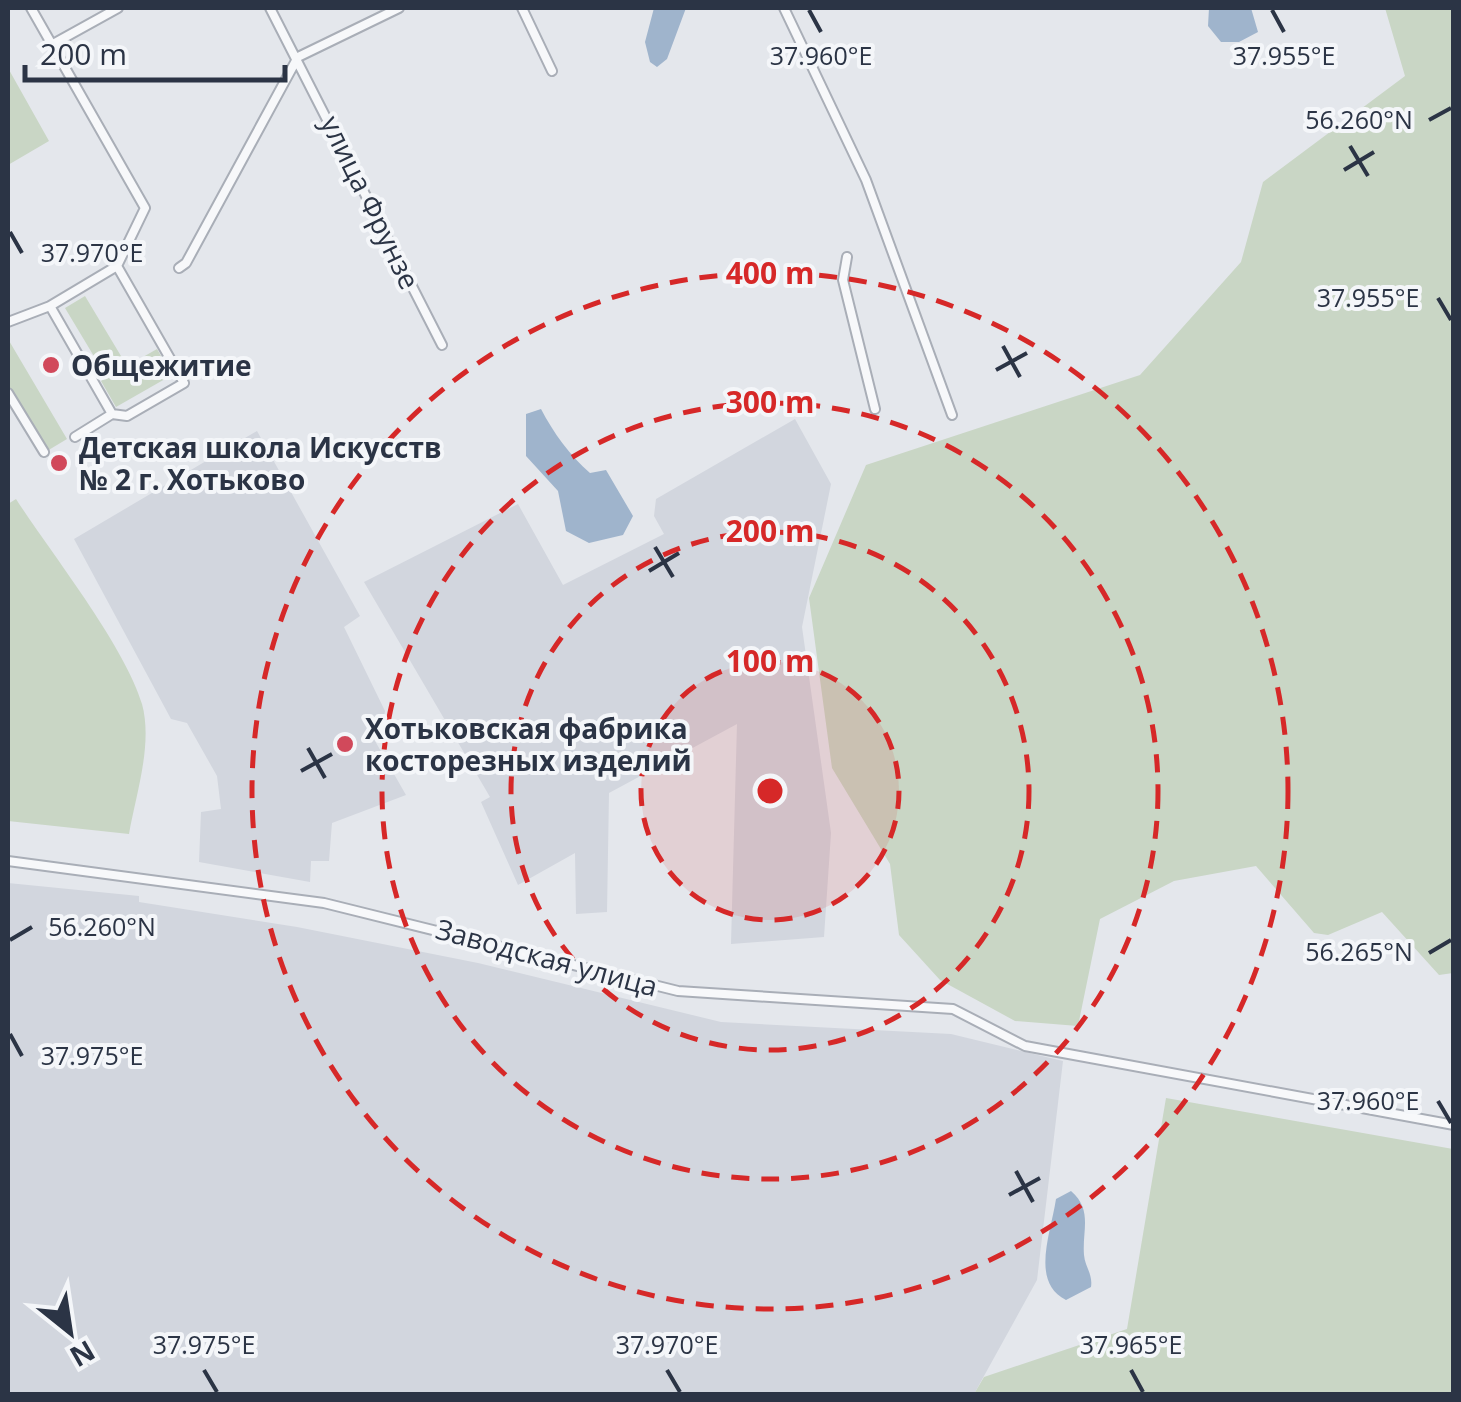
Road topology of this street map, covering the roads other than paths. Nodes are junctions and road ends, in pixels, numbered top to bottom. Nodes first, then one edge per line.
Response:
1 (31, 8) edge
2 (118, 8) edge
3 (270, 8) edge
4 (399, 8) edge
5 (522, 8) edge
6 (784, 8) edge
7 (53, 44) junction
8 (298, 57) junction
9 (552, 71) dead end
10 (847, 257) dead end
11 (117, 266) junction
12 (179, 268) dead end
13 (50, 306) junction
14 (8, 322) edge
15 (442, 345) dead end
16 (8, 393) edge
17 (875, 409) dead end
18 (112, 414) junction
19 (952, 415) dead end
20 (75, 437) dead end
21 (44, 452) dead end
22 (8, 861) edge
23 (1454, 1125) edge

1 - 7 street
2 - 7 street
3 - 8 street, улица Фрунзе
4 - 8 street
5 - 9 street
6 - 19 street
7 - 11 street
8 - 12 street
8 - 15 street, улица Фрунзе
10 - 17 street
11 - 13 street
11 - 18 street
13 - 14 street
13 - 18 street
16 - 21 street
18 - 20 street
22 - 23 street, Заводская улица

